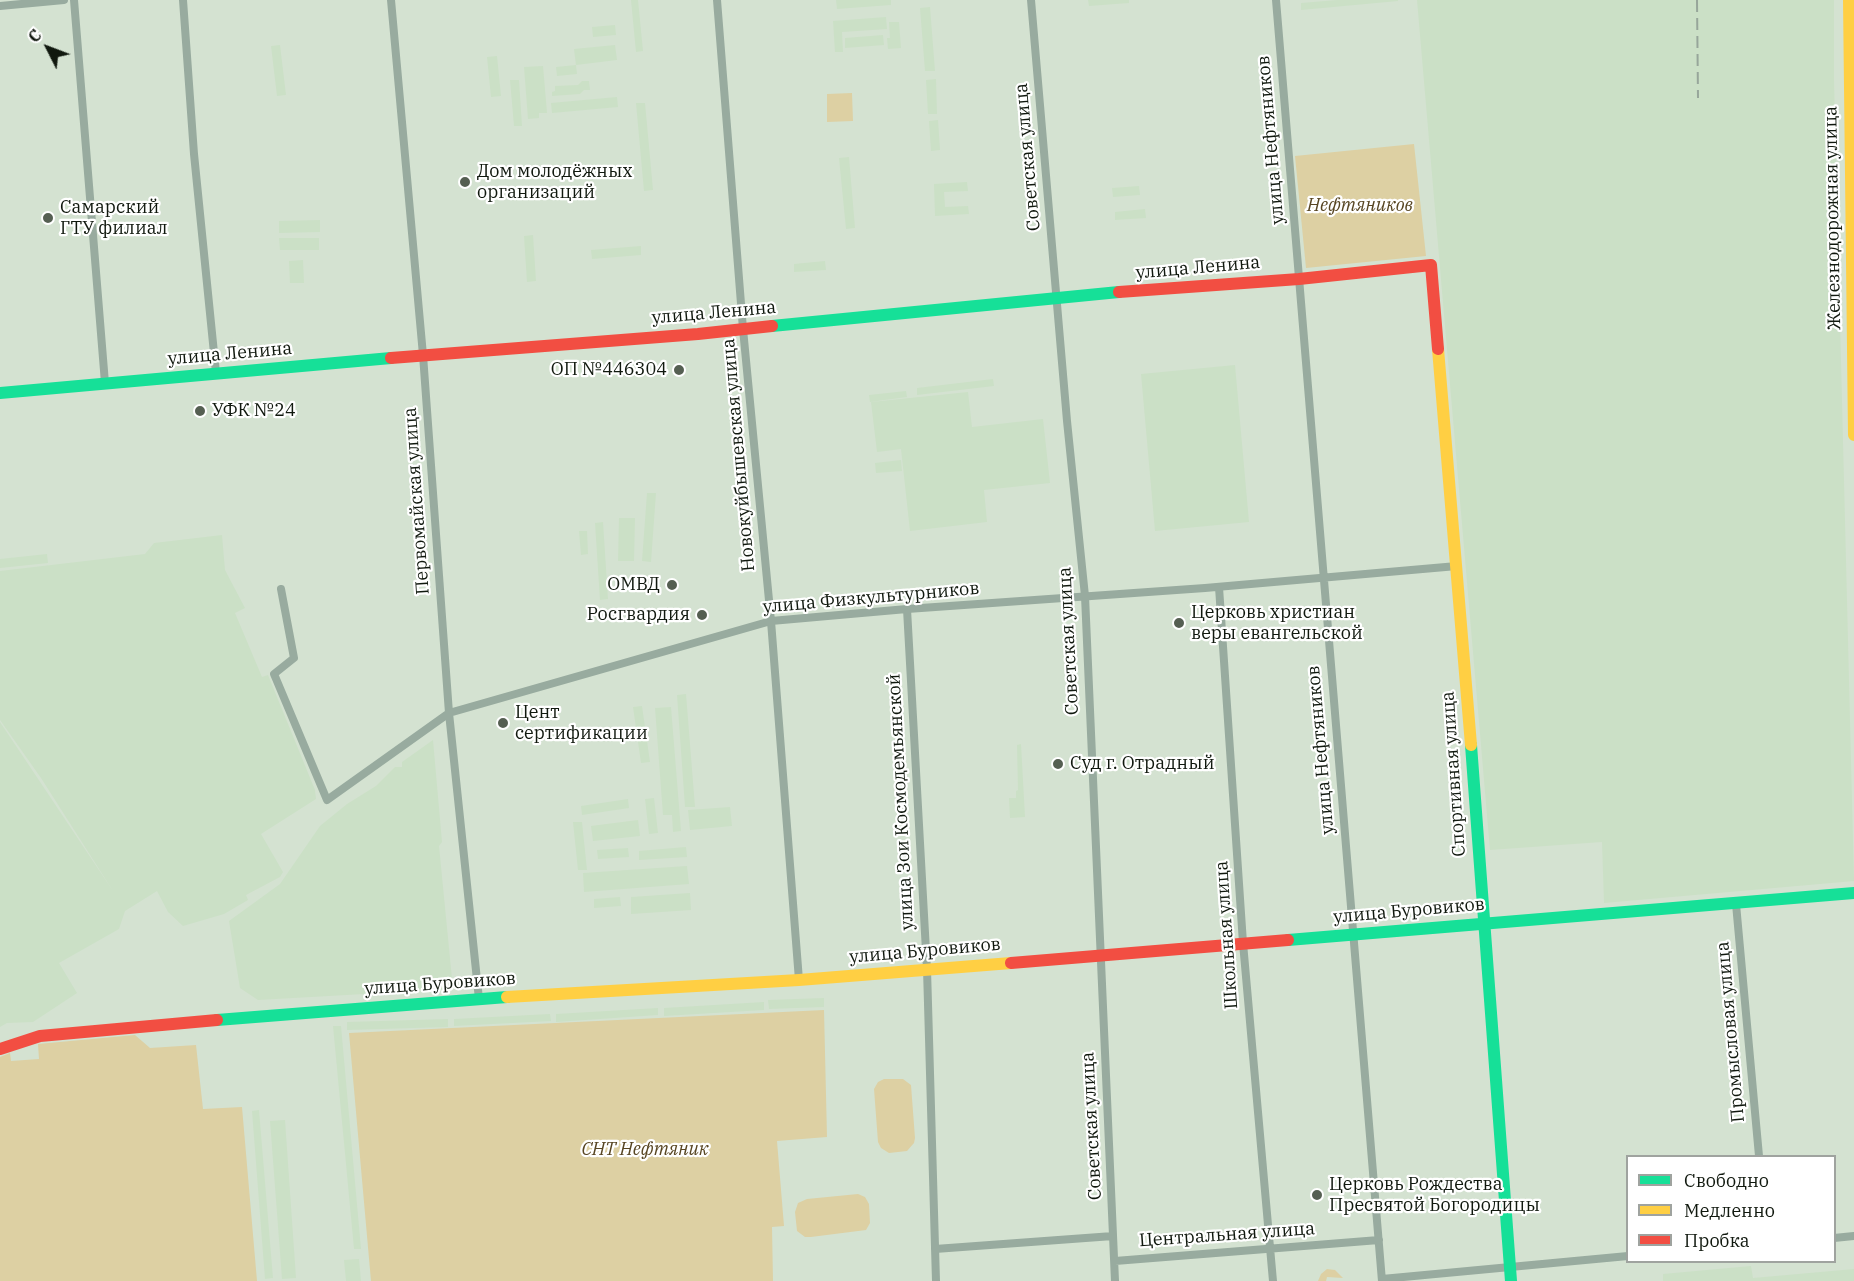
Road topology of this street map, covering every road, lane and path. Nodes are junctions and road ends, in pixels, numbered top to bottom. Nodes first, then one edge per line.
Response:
1 (64, 0) edge
2 (74, 0) edge
3 (183, 0) edge
4 (392, 0) edge
5 (717, 0) edge
6 (1031, 0) edge
7 (1275, 0) edge
8 (1849, 0) edge
9 (0, 6) edge
10 (1431, 265) joint
11 (1299, 279) junction
12 (1057, 297) junction
13 (743, 329) junction
14 (423, 355) junction
15 (216, 373) junction
16 (105, 383) junction
17 (0, 393) edge
18 (1854, 435) edge
19 (1457, 566) junction
20 (1322, 578) junction
21 (1219, 587) junction
22 (281, 589) dead end
23 (1085, 596) junction
24 (907, 609) junction
25 (771, 621) junction
26 (449, 713) junction
27 (1854, 893) edge
28 (1736, 904) junction
29 (1483, 923) junction
30 (1354, 933) junction
31 (1243, 943) junction
32 (1101, 955) junction
33 (927, 969) junction
34 (799, 980) junction
35 (479, 999) junction
36 (0, 1048) edge
37 (1759, 1155) edge
38 (1113, 1236) junction
39 (1854, 1236) edge
40 (1836, 1238) edge
41 (1379, 1240) junction
42 (935, 1249) junction
43 (1270, 1249) junction
44 (1626, 1256) edge
45 (1115, 1261) junction
46 (1510, 1265) junction
47 (1382, 1280) edge
48 (936, 1281) edge
49 (1115, 1281) edge
50 (1273, 1281) edge
51 (1511, 1281) edge

1 - 9 street
2 - 16 street
3 - 15 street
4 - 14 street, Первомайская улица
5 - 13 street, Новокуйбышевская улица
6 - 12 street, Советская улица
7 - 11 street, улица Нефтяников
8 - 18 street, Железнодорожная улица
10 - 11 street, улица Ленина
10 - 19 street, Спортивная улица
11 - 12 street, улица Ленина
11 - 20 street, улица Нефтяников
12 - 13 street, улица Ленина
12 - 23 street, Советская улица
13 - 14 street, улица Ленина
13 - 25 street, Новокуйбышевская улица
14 - 15 street, улица Ленина
14 - 26 street, Первомайская улица
15 - 16 street, улица Ленина
16 - 17 street, улица Ленина
19 - 20 street, улица Физкультурников
19 - 29 street, Спортивная улица
20 - 21 street, улица Физкультурников
20 - 30 street, улица Нефтяников
21 - 23 street, улица Физкультурников
21 - 31 street, Школьная улица
22 - 26 street, улица Физкультурников
23 - 24 street, улица Физкультурников
23 - 32 street, Советская улица
24 - 25 street, улица Физкультурников
24 - 33 street, улица Зои Космодемьянской
25 - 26 street, улица Физкультурников
25 - 34 street, Новокуйбышевская улица
26 - 35 street, Первомайская улица
27 - 28 street, улица Буровиков
28 - 29 street, улица Буровиков
28 - 37 street, Промысловая улица
29 - 30 street, улица Буровиков
29 - 46 street, Спортивная улица
30 - 31 street, улица Буровиков
30 - 41 street, улица Нефтяников
31 - 32 street, улица Буровиков
31 - 43 street, Школьная улица
32 - 33 street, улица Буровиков
32 - 38 street, Советская улица
33 - 34 street, улица Буровиков
33 - 42 street, улица Зои Космодемьянской
34 - 35 street, улица Буровиков
35 - 36 street, улица Буровиков
38 - 42 street
38 - 45 street, Советская улица
39 - 40 street
41 - 43 street, Центральная улица
41 - 47 street, улица Нефтяников
42 - 48 street, улица Зои Космодемьянской
43 - 45 street, Центральная улица
43 - 50 street, Школьная улица
44 - 46 street
45 - 49 street, Советская улица
46 - 47 street
46 - 51 street, Спортивная улица

